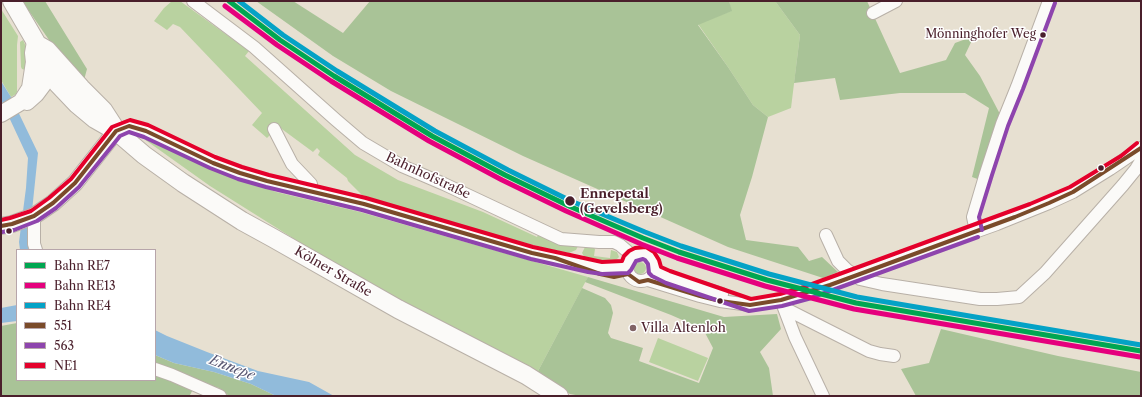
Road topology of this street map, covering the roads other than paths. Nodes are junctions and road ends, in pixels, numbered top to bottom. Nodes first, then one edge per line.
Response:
1 (12, 1) edge
2 (193, 1) edge
3 (896, 1) edge
4 (1049, 1) edge
5 (873, 13) dead end
6 (36, 42) junction
7 (51, 65) junction
8 (11, 109) edge
9 (274, 129) dead end
10 (116, 131) junction
11 (1141, 149) edge
12 (1141, 161) edge
13 (310, 191) junction
14 (34, 216) junction
15 (1, 226) edge
16 (976, 231) junction
17 (826, 235) dead end
18 (36, 249) edge
19 (629, 266) junction
20 (652, 275) junction
21 (782, 304) junction
22 (894, 356) dead end
23 (156, 369) edge
24 (220, 396) edge
25 (559, 396) edge
26 (823, 396) edge

1 - 6 main road, Kölner Straße
2 - 19 street, Bahnhofstraße
3 - 5 street
4 - 16 street
6 - 7 main road, Kölner Straße
6 - 8 main road
7 - 8 main road
7 - 10 main road, Kölner Straße
9 - 13 street
10 - 13 street, Bahnhofstraße
10 - 14 main road
10 - 25 main road, Kölner Straße
11 - 16 street, Bahnhofstraße
12 - 17 street
13 - 19 street, Bahnhofstraße
14 - 15 main road
14 - 18 street
16 - 21 street, Bahnhofstraße, bridge
19 - 20 street, Bahnhofstraße
19 - 20 street, Bahnhofstraße
20 - 21 street, Bahnhofstraße
21 - 22 street
21 - 26 street
23 - 24 street

